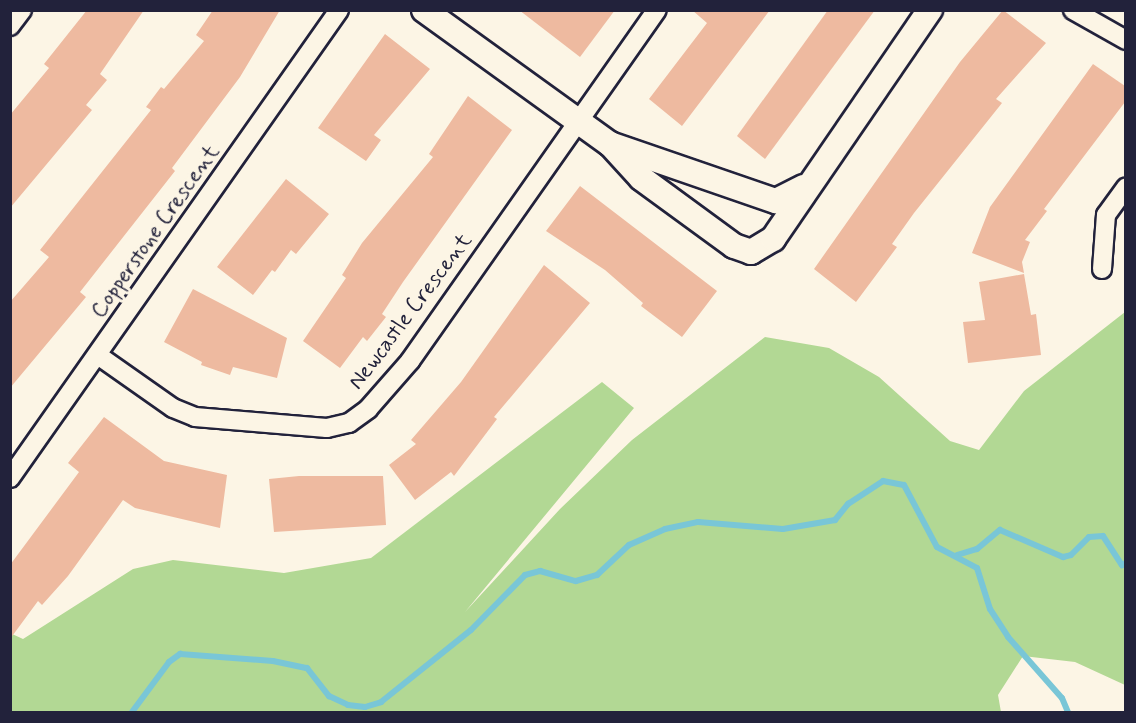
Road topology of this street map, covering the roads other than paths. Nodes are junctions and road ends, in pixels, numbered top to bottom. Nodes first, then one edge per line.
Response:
1 (22, 10) edge
2 (339, 10) edge
3 (424, 10) edge
4 (657, 10) edge
5 (930, 10) edge
6 (1073, 10) edge
7 (10, 26) edge
8 (1125, 40) edge
9 (578, 124) junction
10 (610, 144) junction
11 (808, 183) junction
12 (1125, 187) edge
13 (759, 197) junction
14 (773, 239) junction
15 (1102, 268) dead end
16 (99, 356) junction
17 (10, 478) edge

1 - 7 street
2 - 16 street, Copperstone Crescent
3 - 9 street
4 - 9 street, Newcastle Crescent
5 - 11 street
6 - 8 street
9 - 10 street
9 - 16 street, Newcastle Crescent
10 - 13 street
10 - 14 street
11 - 13 street
11 - 14 street
12 - 15 street
13 - 14 street
16 - 17 street, Copperstone Crescent

